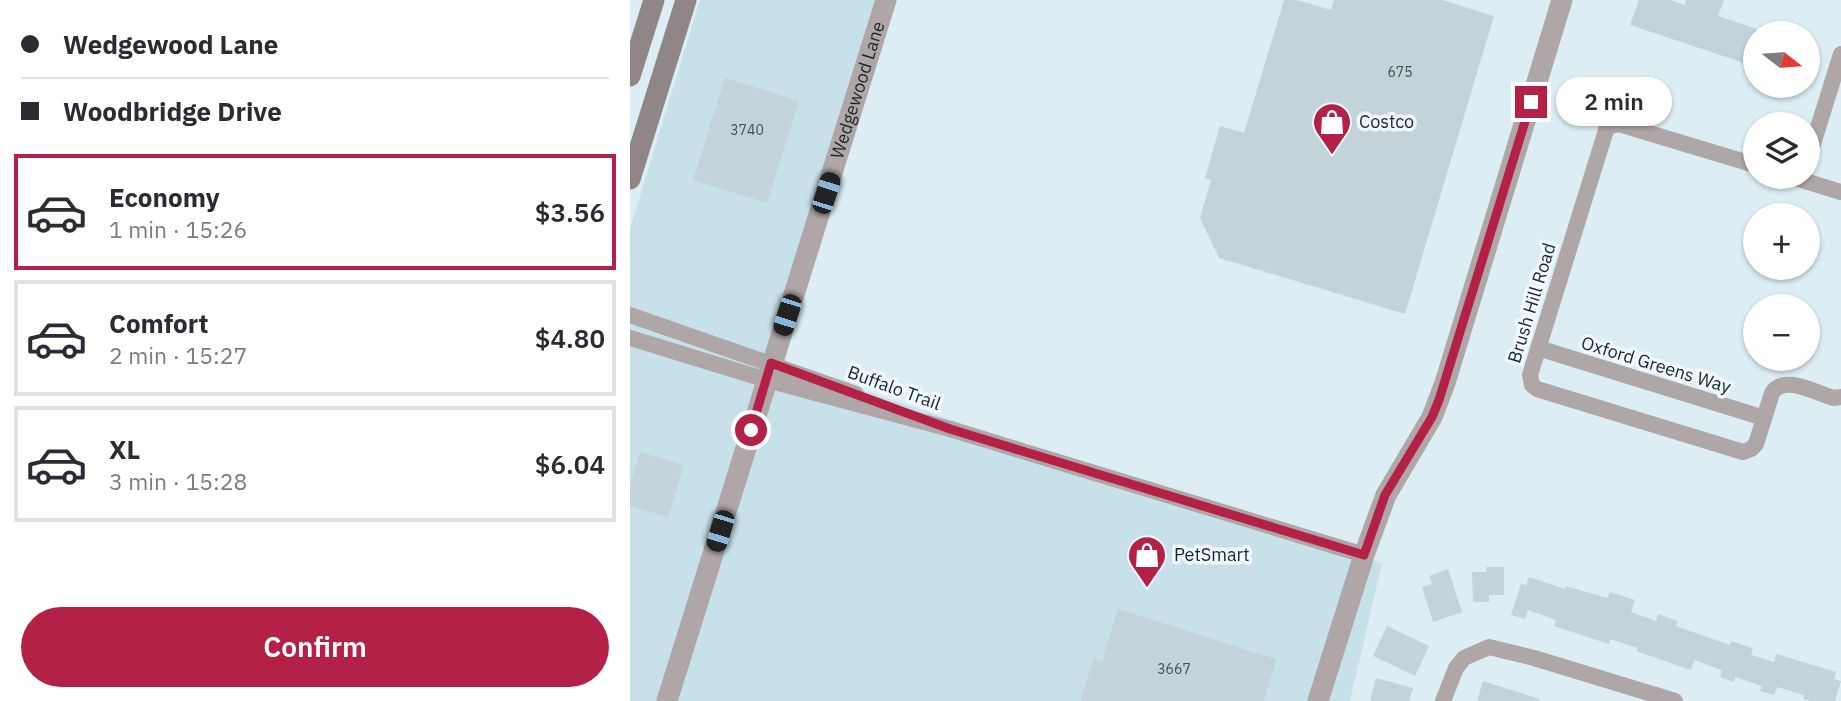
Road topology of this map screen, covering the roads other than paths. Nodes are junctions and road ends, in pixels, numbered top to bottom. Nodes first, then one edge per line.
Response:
1 (654, 0) edge
2 (687, 0) edge
3 (886, 0) edge
4 (1562, 0) edge
5 (1841, 54) edge
6 (630, 76) edge
7 (1820, 121) edge
8 (1743, 161) edge
9 (630, 179) edge
10 (1820, 185) edge
11 (1841, 192) edge
12 (630, 315) edge
13 (630, 338) edge
14 (1538, 348) junction
15 (769, 371) junction
16 (1841, 397) edge
17 (1764, 418) junction
18 (1364, 555) junction
19 (1627, 694) edge
20 (667, 701) edge
21 (1318, 701) edge
22 (1443, 701) edge
23 (1675, 701) edge

1 - 6 main road
2 - 9 main road
3 - 15 street, Wedgewood Lane
4 - 18 street
5 - 7 street
8 - 14 street, Brush Hill Road
10 - 11 street
12 - 15 street, Buffalo Trail
13 - 15 street, Buffalo Trail
14 - 17 street, Oxford Greens Way
14 - 17 street, Brush Hill Road
15 - 18 street, Buffalo Trail
15 - 20 street, Wedgewood Lane
16 - 17 street, Brush Hill Road
18 - 21 street
19 - 22 street
19 - 23 street

